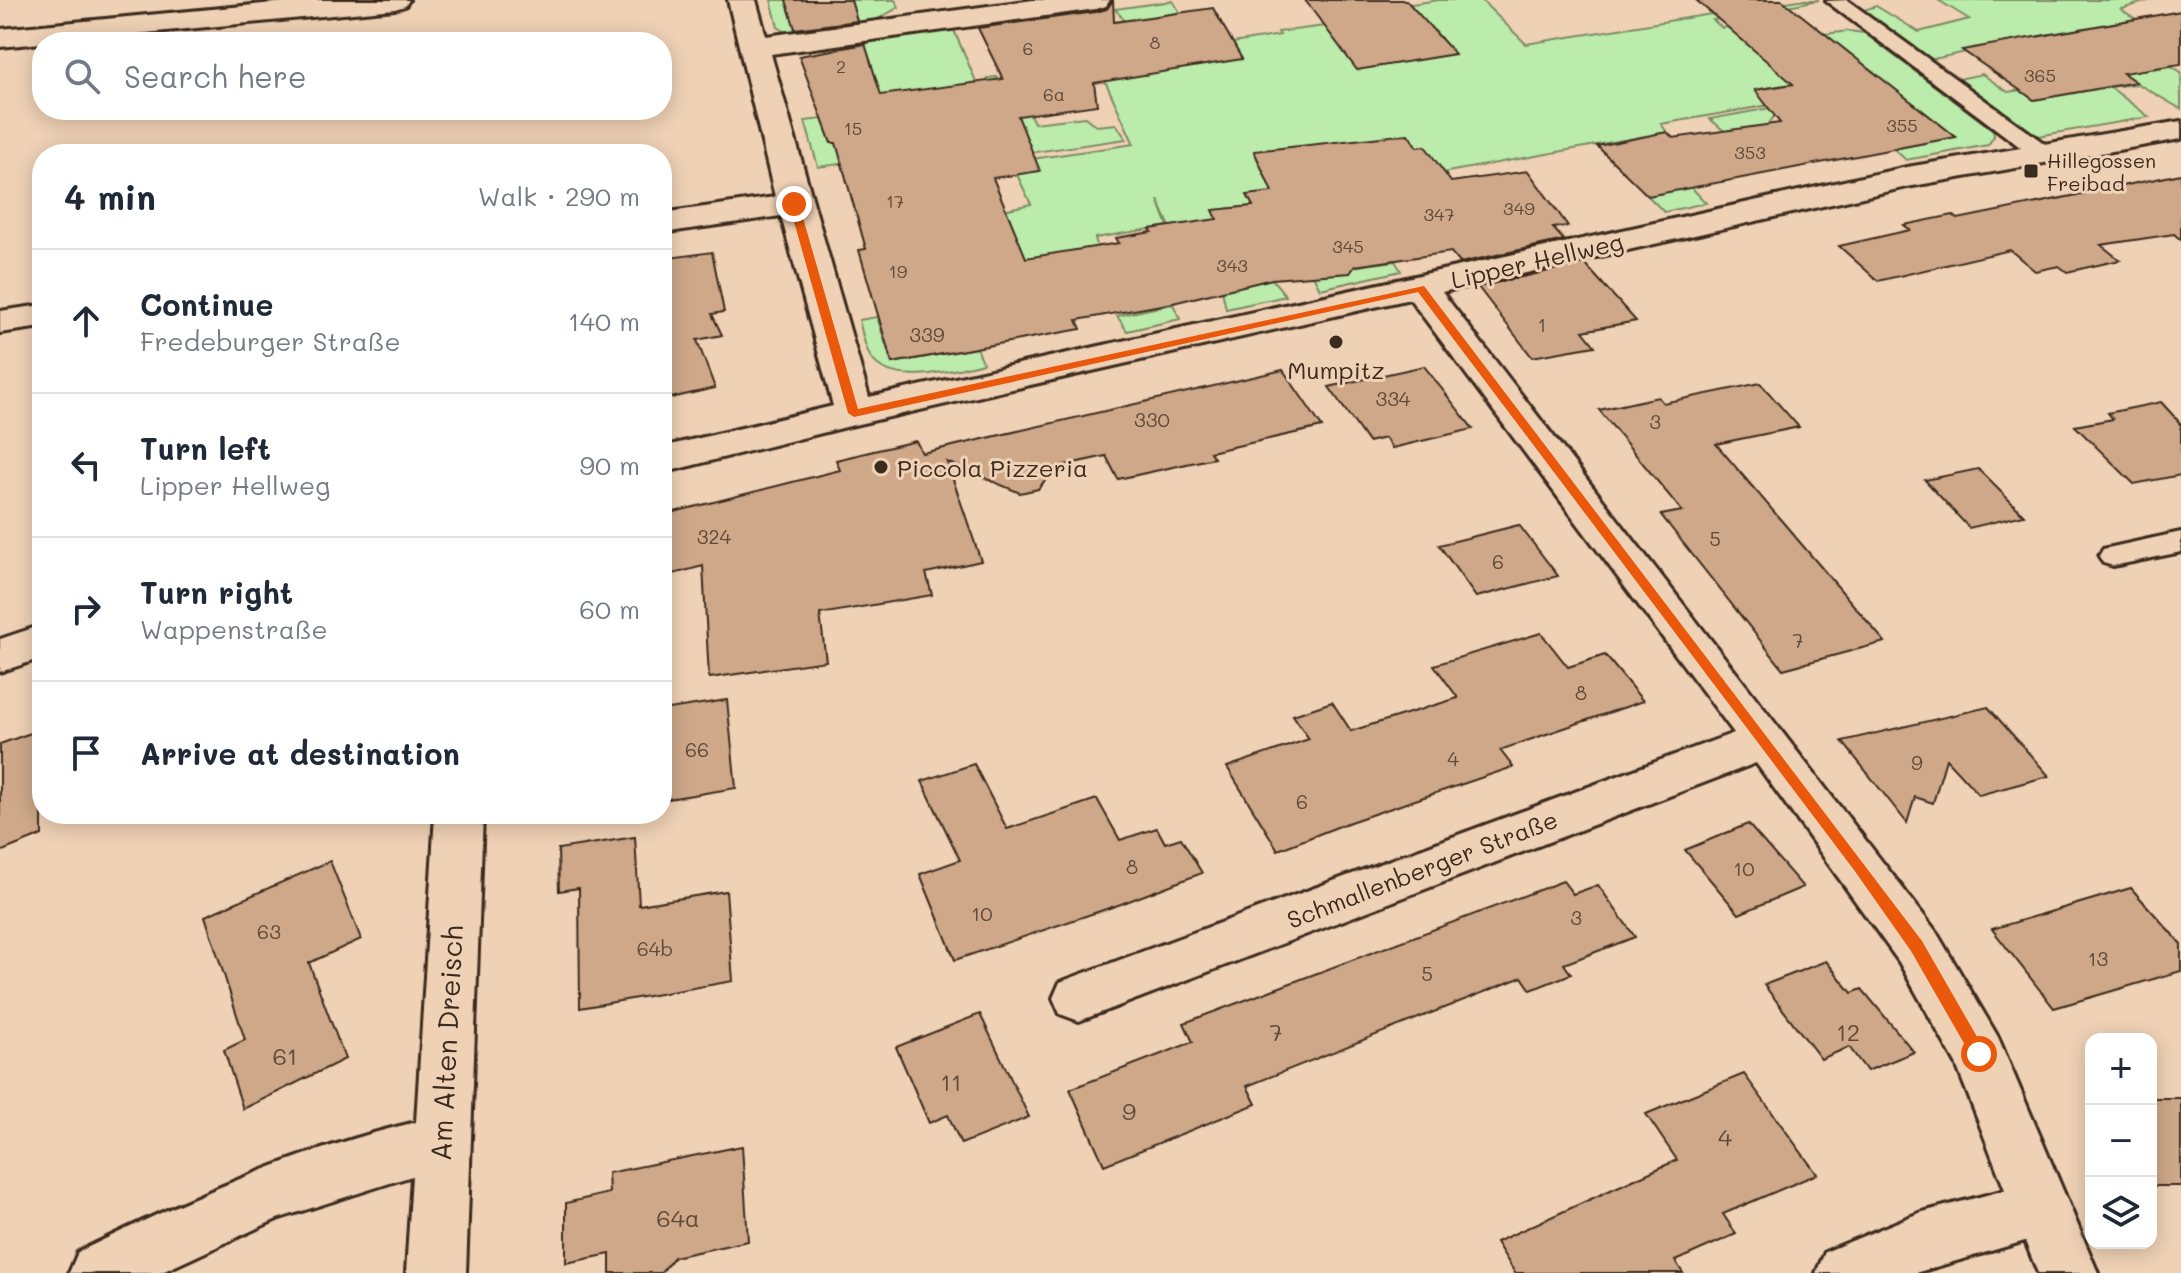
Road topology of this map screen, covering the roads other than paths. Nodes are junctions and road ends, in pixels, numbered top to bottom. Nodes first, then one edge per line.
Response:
1 (395, 0) edge
2 (742, 0) edge
3 (1096, 0) edge
4 (1836, 1) edge
5 (62, 32) edge
6 (32, 35) edge
7 (0, 38) edge
8 (754, 47) junction
9 (2181, 130) edge
10 (2044, 154) junction
11 (794, 204) junction
12 (672, 222) edge
13 (1420, 288) junction
14 (32, 317) edge
15 (0, 322) edge
16 (854, 413) junction
17 (672, 458) edge
18 (2181, 542) edge
19 (2113, 556) dead end
20 (32, 645) edge
21 (0, 656) edge
22 (1765, 740) junction
23 (458, 824) edge
24 (1079, 998) dead end
25 (440, 1143) junction
26 (2042, 1208) junction
27 (99, 1273) edge
28 (436, 1273) edge
29 (1846, 1273) edge
30 (2068, 1273) edge

1 - 5 street
2 - 8 street
3 - 8 street
4 - 10 lane
6 - 7 street
8 - 11 street
9 - 10 street, Lipper Hellweg
10 - 13 street, Lipper Hellweg
11 - 12 street
11 - 16 street
13 - 16 street, Lipper Hellweg
13 - 22 street
14 - 15 street
16 - 17 street, Lipper Hellweg
18 - 19 lane
20 - 21 street
22 - 24 street, Schmallenberger Straße
22 - 26 street
23 - 25 street, Am Alten Dreisch
25 - 27 street
25 - 28 street, Am Alten Dreisch
26 - 29 street
26 - 30 street

